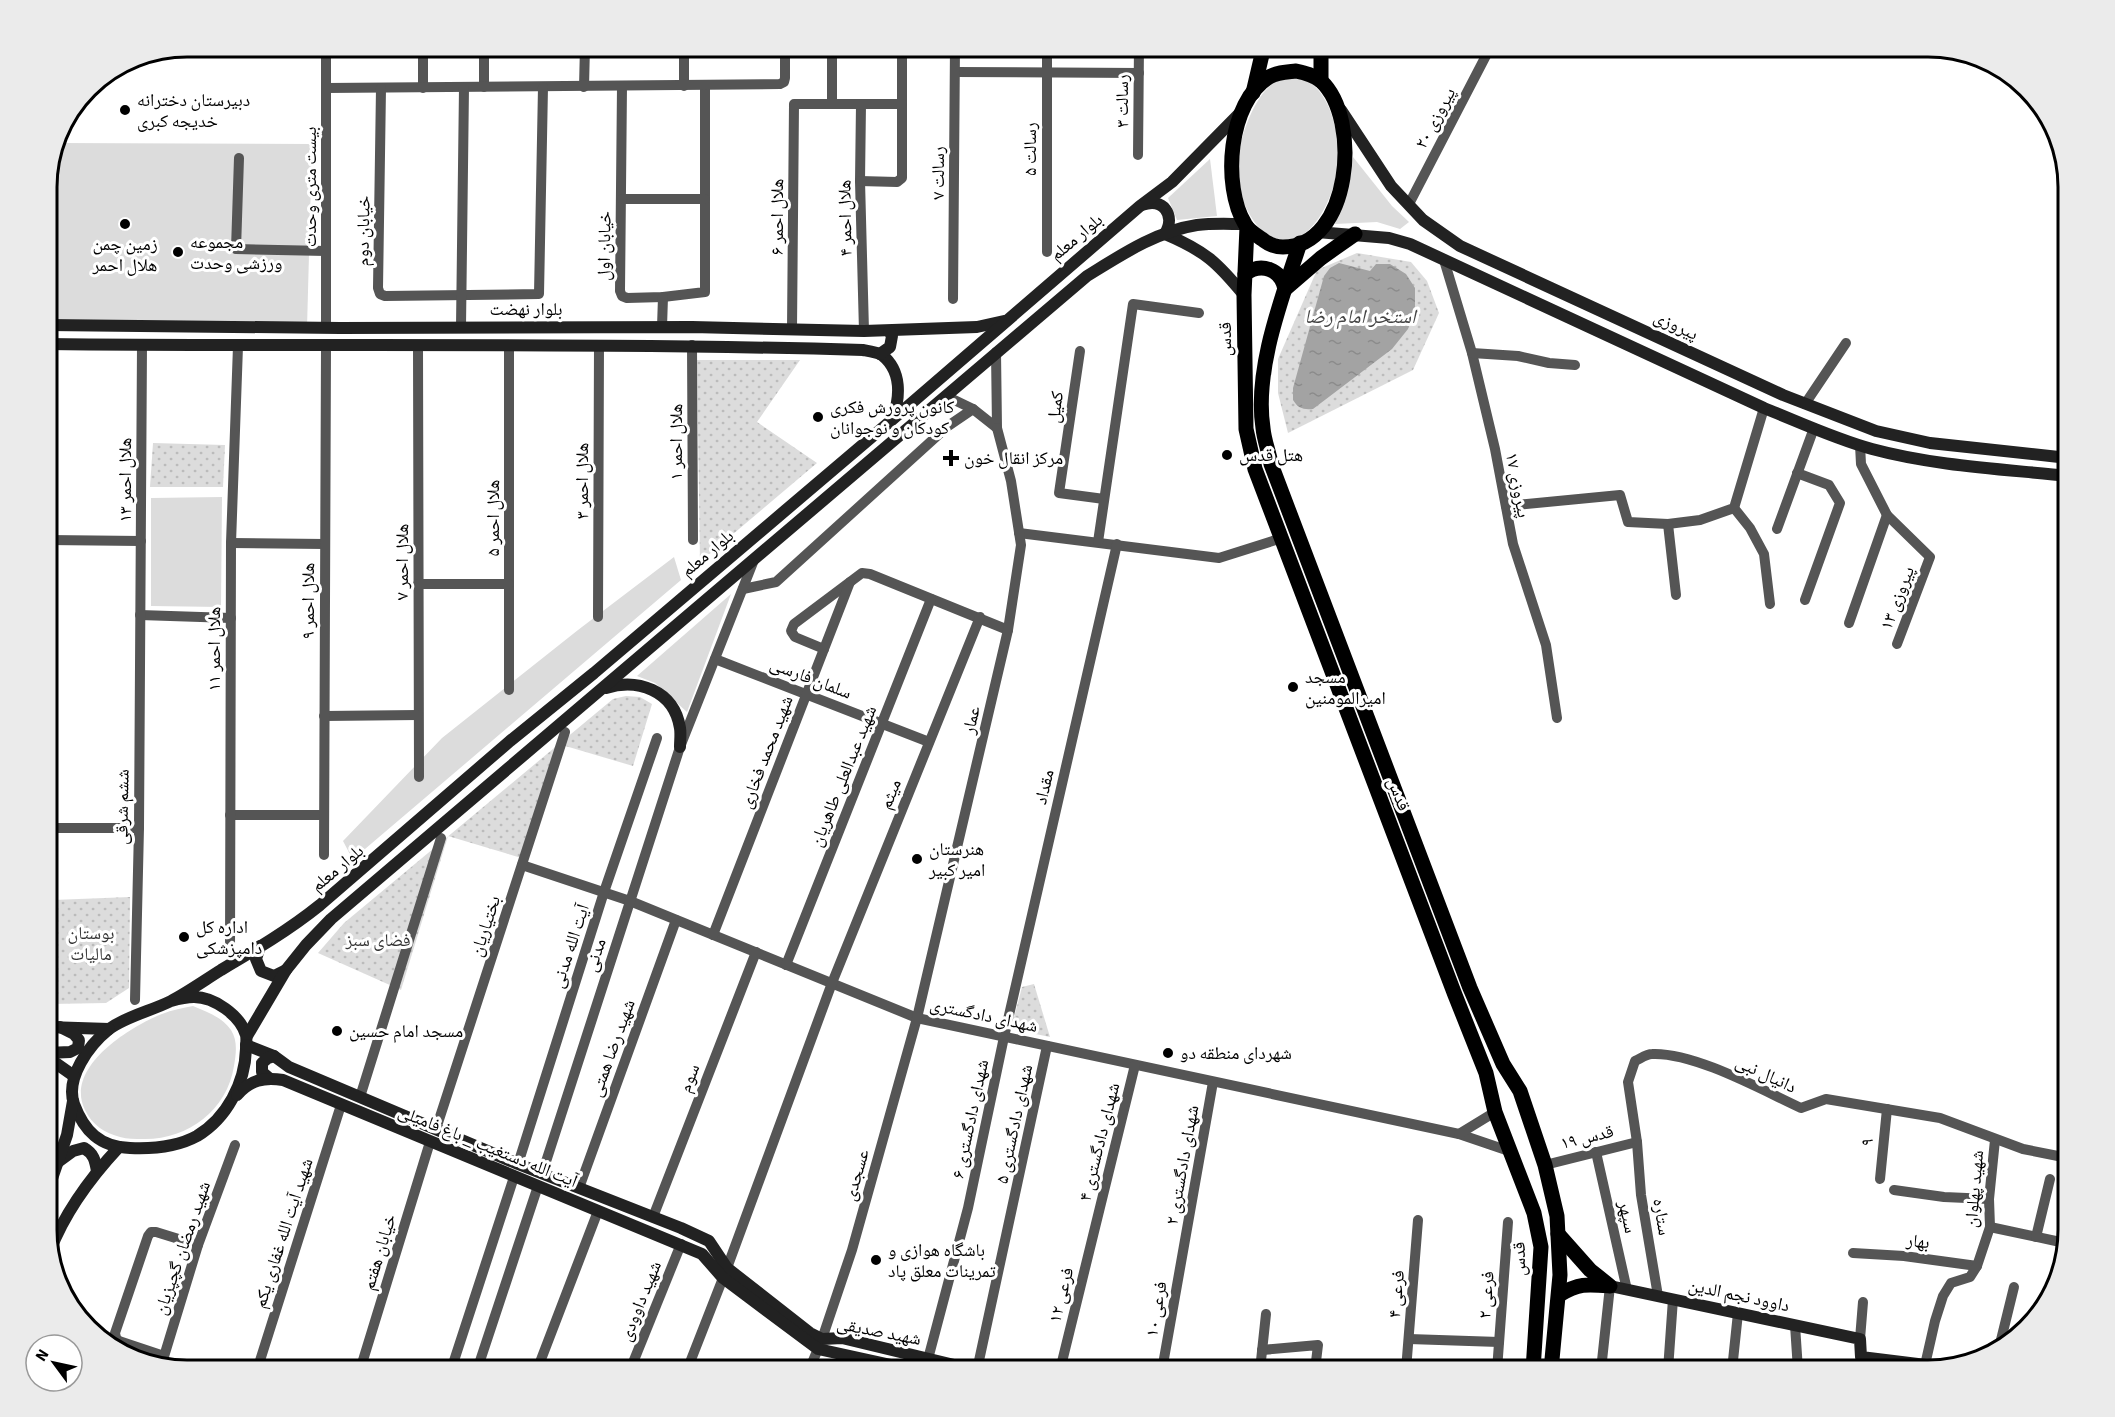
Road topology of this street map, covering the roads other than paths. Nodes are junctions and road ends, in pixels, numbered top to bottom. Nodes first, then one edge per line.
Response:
1 (326, 57) edge
2 (423, 57) edge
3 (484, 57) edge
4 (585, 57) edge
5 (684, 57) edge
6 (784, 57) edge
7 (832, 57) edge
8 (902, 57) edge
9 (955, 57) edge
10 (1047, 57) edge
11 (1139, 57) edge
12 (1261, 57) edge
13 (1321, 57) edge
14 (1485, 57) edge
15 (955, 72) junction
16 (1047, 72) junction
17 (1139, 73) junction
18 (1321, 81) junction
19 (622, 86) junction
20 (684, 86) junction
21 (705, 86) junction
22 (464, 87) junction
23 (484, 87) junction
24 (543, 87) junction
25 (584, 87) junction
26 (326, 88) junction
27 (381, 88) junction
28 (423, 88) junction
29 (1249, 100) junction
30 (832, 103) junction
31 (861, 104) junction
32 (902, 104) junction
33 (1336, 104) junction
34 (1138, 155) dead end
35 (239, 158) dead end
36 (860, 181) junction
37 (622, 199) junction
38 (705, 199) junction
39 (1409, 204) junction
40 (1140, 206) junction
41 (1246, 226) junction
42 (1317, 232) junction
43 (1165, 234) junction
44 (1355, 234) junction
45 (1300, 243) junction
46 (326, 251) junction
47 (1047, 252) dead end
48 (1444, 260) junction
49 (1245, 274) junction
50 (1285, 289) junction
51 (1244, 295) junction
52 (461, 296) junction
53 (663, 297) junction
54 (953, 299) dead end
55 (1199, 313) dead end
56 (1005, 321) junction
57 (57, 326) edge
58 (101, 326) junction
59 (461, 327) junction
60 (662, 327) junction
61 (326, 328) junction
62 (792, 329) junction
63 (864, 331) junction
64 (889, 331) junction
65 (1846, 343) dead end
66 (57, 344) edge
67 (100, 345) junction
68 (142, 345) junction
69 (599, 345) junction
70 (692, 345) junction
71 (238, 346) junction
72 (326, 346) junction
73 (418, 346) junction
74 (509, 346) junction
75 (1080, 351) dead end
76 (996, 352) junction
77 (1472, 353) junction
78 (880, 354) junction
79 (1575, 365) dead end
80 (946, 396) junction
81 (1805, 404) junction
82 (1764, 408) junction
83 (973, 409) junction
84 (893, 419) junction
85 (997, 428) junction
86 (1814, 428) junction
87 (1860, 445) junction
88 (2058, 457) edge
89 (1797, 473) junction
90 (2058, 475) edge
91 (1104, 499) junction
92 (1506, 506) junction
93 (1734, 508) junction
94 (1887, 515) junction
95 (1668, 524) junction
96 (1777, 529) dead end
97 (1019, 532) junction
98 (1282, 538) junction
99 (57, 540) edge
100 (693, 540) dead end
101 (141, 541) junction
102 (1098, 542) junction
103 (231, 543) junction
104 (325, 544) junction
105 (1117, 544) junction
106 (754, 560) junction
107 (850, 582) junction
108 (509, 584) junction
109 (418, 585) junction
110 (743, 588) junction
111 (1676, 595) dead end
112 (931, 599) junction
113 (1805, 600) dead end
114 (1770, 604) dead end
115 (140, 615) junction
116 (598, 617) dead end
117 (980, 617) junction
118 (231, 618) junction
119 (1849, 622) dead end
120 (1008, 630) junction
121 (1897, 644) dead end
122 (824, 650) junction
123 (715, 659) junction
124 (602, 689) junction
125 (509, 690) dead end
126 (806, 693) junction
127 (418, 715) junction
128 (324, 716) junction
129 (1557, 718) dead end
130 (881, 723) junction
131 (565, 732) dead end
132 (657, 738) dead end
133 (929, 742) junction
134 (680, 747) junction
135 (419, 777) dead end
136 (230, 815) junction
137 (324, 815) junction
138 (57, 828) edge
139 (139, 828) junction
140 (441, 838) dead end
141 (324, 855) dead end
142 (522, 865) junction
143 (604, 892) junction
144 (630, 901) junction
145 (676, 920) junction
146 (713, 935) junction
147 (260, 946) junction
148 (756, 952) junction
149 (230, 954) dead end
150 (786, 964) junction
151 (286, 970) junction
152 (832, 983) junction
153 (135, 1000) dead end
154 (171, 1001) junction
155 (917, 1018) junction
156 (60, 1027) joint
157 (109, 1029) junction
158 (1004, 1037) junction
159 (246, 1041) junction
160 (1047, 1046) junction
161 (57, 1054) edge
162 (274, 1056) junction
163 (57, 1063) edge
164 (1135, 1065) junction
165 (74, 1077) junction
166 (269, 1078) junction
167 (1214, 1082) junction
168 (1520, 1091) junction
169 (360, 1097) junction
170 (234, 1098) junction
171 (73, 1100) junction
172 (341, 1105) junction
173 (1494, 1109) junction
174 (1887, 1109) junction
175 (436, 1129) junction
176 (1459, 1134) junction
177 (1995, 1140) junction
178 (430, 1142) junction
179 (1637, 1142) junction
180 (235, 1145) dead end
181 (119, 1148) junction
182 (1509, 1151) junction
183 (1596, 1152) junction
184 (2058, 1156) edge
185 (57, 1163) joint
186 (518, 1164) junction
187 (1545, 1165) junction
188 (97, 1171) junction
189 (542, 1174) junction
190 (514, 1177) junction
191 (1880, 1179) dead end
192 (2050, 1179) dead end
193 (538, 1186) junction
194 (579, 1188) junction
195 (1894, 1190) dead end
196 (1989, 1199) junction
197 (1555, 1209) junction
198 (598, 1211) junction
199 (1534, 1213) junction
200 (653, 1217) junction
201 (1418, 1221) dead end
202 (1508, 1222) dead end
203 (1095, 1227) joint
204 (1990, 1227) junction
205 (57, 1233) edge
206 (1558, 1234) junction
207 (2036, 1237) junction
208 (2057, 1241) edge
209 (681, 1244) junction
210 (198, 1245) junction
211 (1183, 1253) joint
212 (1854, 1253) dead end
213 (1977, 1266) junction
214 (725, 1273) junction
215 (1610, 1286) junction
216 (2014, 1287) dead end
217 (1627, 1290) junction
218 (1558, 1295) junction
219 (1658, 1296) junction
220 (1673, 1299) junction
221 (1863, 1302) dead end
222 (1738, 1313) junction
223 (1266, 1314) dead end
224 (1795, 1325) junction
225 (2002, 1337) edge
226 (1409, 1339) junction
227 (1860, 1339) junction
228 (118, 1340) edge
229 (122, 1342) edge
230 (1499, 1342) junction
231 (820, 1344) junction
232 (1262, 1350) junction
233 (157, 1357) edge
234 (1861, 1357) junction
235 (163, 1358) edge
236 (928, 1359) junction
237 (260, 1360) edge
238 (363, 1360) edge
239 (455, 1360) edge
240 (481, 1360) edge
241 (541, 1360) edge
242 (634, 1360) edge
243 (691, 1360) edge
244 (813, 1360) edge
245 (876, 1360) edge
246 (932, 1360) edge
247 (978, 1360) edge
248 (1063, 1360) edge
249 (1164, 1360) edge
250 (1261, 1360) edge
251 (1316, 1360) edge
252 (1407, 1360) edge
253 (1498, 1360) edge
254 (1534, 1360) edge
255 (1552, 1360) edge
256 (1602, 1360) edge
257 (1669, 1360) edge
258 (1733, 1360) edge
259 (1797, 1360) edge
260 (1861, 1360) edge
261 (1885, 1360) edge
262 (1926, 1360) edge

1 - 26 street, بیست متری وحدت
2 - 28 street
3 - 23 street
4 - 25 street
5 - 20 street
6 - 21 street
7 - 30 street
8 - 32 street
9 - 15 street, رسالت ۷
10 - 16 street, رسالت ۵
11 - 17 street, رسالت ۳
12 - 29 main road
13 - 18 main road
14 - 39 street, پیروزی ۲۰
15 - 16 street
15 - 54 street, رسالت ۷
16 - 17 street
16 - 47 street, رسالت ۵
17 - 34 street, رسالت ۳
18 - 29 main road
18 - 33 main road
19 - 20 street
19 - 25 street
19 - 37 street, خیابان اول
20 - 21 street
21 - 38 street, خیابان اول
22 - 23 street
22 - 28 street
22 - 52 street
23 - 24 street
24 - 25 street
24 - 52 street, خیابان دوم
26 - 27 street
26 - 46 street, بیست متری وحدت
27 - 28 street
27 - 52 street, خیابان دوم
29 - 40 main road, بلوار معلم
29 - 41 main road
30 - 31 street
30 - 62 street, هلال احمر ۶
31 - 32 street
31 - 36 street, هلال احمر ۴
32 - 36 street
33 - 39 main road, پیروزی
33 - 42 main road
35 - 46 street
36 - 63 street, هلال احمر ۴
37 - 38 street
37 - 53 street, خیابان اول
38 - 53 street, خیابان اول
39 - 81 main road, پیروزی
40 - 43 main road
40 - 56 main road, بلوار معلم
41 - 43 main road, بلوار معلم
41 - 45 main road
41 - 49 main road, قدس
42 - 44 main road, پیروزی
42 - 45 main road
43 - 51 main road
43 - 76 main road, بلوار معلم
44 - 48 main road, پیروزی
44 - 50 main road
45 - 50 main road, قدس
46 - 61 street, بیست متری وحدت
48 - 77 street, پیروزی ۱۷
48 - 82 main road, پیروزی
49 - 50 main road
49 - 51 main road, قدس
50 - 168 main road, قدس
51 - 98 main road, قدس
52 - 59 street
53 - 60 street
55 - 91 street
56 - 64 main road, بلوار نهضت
56 - 84 main road, بلوار معلم
57 - 58 main road, بلوار نهضت
58 - 61 main road, بلوار نهضت
58 - 67 main road
59 - 60 main road, بلوار نهضت
59 - 61 main road, بلوار نهضت
60 - 62 main road, بلوار نهضت
62 - 63 main road, بلوار نهضت
63 - 64 main road, بلوار نهضت
64 - 78 main road
65 - 81 street
66 - 67 main road, بلوار نهضت
67 - 68 main road, بلوار نهضت
68 - 71 main road, بلوار نهضت
68 - 101 street, هلال احمر ۱۳
69 - 70 main road, بلوار نهضت
69 - 74 main road, بلوار نهضت
69 - 116 street, هلال احمر ۳
70 - 78 main road, بلوار نهضت
70 - 100 street, هلال احمر ۱
71 - 72 main road, بلوار نهضت
71 - 103 street, هلال احمر ۱۱
72 - 73 main road, بلوار نهضت
72 - 104 street, هلال احمر ۹
73 - 74 main road, بلوار نهضت
73 - 109 street, هلال احمر ۷
74 - 108 street, هلال احمر ۵
75 - 91 street, کمیل
76 - 80 main road, بلوار معلم
76 - 85 street, عمار
77 - 79 street
77 - 92 street, پیروزی ۱۷
78 - 84 main road
80 - 83 street
80 - 106 main road, بلوار معلم
81 - 88 main road, پیروزی
82 - 86 main road, پیروزی
82 - 93 street
83 - 85 street
83 - 110 street
84 - 147 main road, بلوار معلم
85 - 97 street, عمار
86 - 87 main road, پیروزی
86 - 89 street
87 - 90 main road, پیروزی
87 - 94 street, پیروزی ۱۳
89 - 96 street
89 - 113 street
91 - 102 street
92 - 95 street
92 - 129 street, پیروزی ۱۷
93 - 95 street
93 - 114 street
94 - 119 street
94 - 121 street, پیروزی ۱۳
95 - 111 street
97 - 102 street
97 - 120 street, عمار
98 - 105 street
98 - 173 main road, قدس
99 - 101 street
101 - 115 street, هلال احمر ۱۳
102 - 105 street
103 - 104 street
103 - 118 street, هلال احمر ۱۱
104 - 128 street, هلال احمر ۹
105 - 158 street, مقداد
106 - 110 street, مدنی
106 - 124 main road, بلوار معلم
107 - 112 street
107 - 122 street, شهید محمد فخاری
107 - 122 street
108 - 109 street
108 - 125 street, هلال احمر ۵
109 - 127 street, هلال احمر ۷
110 - 123 street, مدنی
112 - 117 street
112 - 130 street, شهید عبدالعلی طاهریان
115 - 118 street
115 - 139 street, ششم شرقی
117 - 120 street
117 - 133 street, میثم
118 - 136 street, هلال احمر ۱۱
120 - 155 street, عمار
122 - 126 street, شهید محمد فخاری
123 - 126 street, سلمان فارسی
123 - 134 street, مدنی
124 - 134 main road
124 - 151 main road, بلوار معلم
126 - 130 street, سلمان فارسی
126 - 146 street, شهید محمد فخاری
127 - 128 street
127 - 135 street, هلال احمر ۷
128 - 137 street, هلال احمر ۹
130 - 133 street, سلمان فارسی
130 - 150 street, شهید عبدالعلی طاهریان
131 - 142 street, بختیاریان
132 - 143 street, آیت الله مدنی
133 - 152 street, میثم
134 - 144 street, مدنی
136 - 137 street
136 - 149 street, هلال احمر ۱۱
137 - 141 street, هلال احمر ۹
138 - 139 street
139 - 153 street, ششم شرقی
140 - 169 street
142 - 143 street, شهدای دادگستری
142 - 175 street, بختیاریان
143 - 144 street, شهدای دادگستری
143 - 186 street, آیت الله مدنی
144 - 145 street, شهدای دادگستری
144 - 189 street, مدنی
145 - 146 street, شهدای دادگستری
145 - 194 street, شهید رضا همتی
146 - 148 street, شهدای دادگستری
147 - 151 main road
147 - 154 main road, بلوار معلم
148 - 150 street, شهدای دادگستری
148 - 200 street, سوم
150 - 152 street, شهدای دادگستری
151 - 159 main road, بلوار معلم
152 - 155 street, شهدای دادگستری
152 - 214 street, میثم
154 - 157 main road
154 - 159 main road
155 - 158 street, شهدای دادگستری
155 - 231 street, عسجدی
156 - 157 main road
156 - 161 main road
157 - 165 main road
158 - 160 street, شهدای دادگستری
158 - 236 street, شهدای دادگستری ۶
159 - 162 main road, آیت الله دستغیب _ باغ فامیلی
159 - 170 main road
160 - 164 street, شهدای دادگستری
160 - 247 street, شهدای دادگستری ۵
162 - 166 main road
162 - 169 main road, آیت الله دستغیب _ باغ فامیلی
163 - 165 main road
164 - 167 street, شهدای دادگستری
164 - 203 street, شهدای دادگستری ۴
165 - 171 main road
166 - 170 main road
166 - 172 main road, آیت الله دستغیب _ باغ فامیلی
167 - 176 street, شهدای دادگستری
167 - 211 street, شهدای دادگستری ۲
168 - 173 main road
168 - 187 main road, قدس
169 - 175 main road, آیت الله دستغیب _ باغ فامیلی
170 - 181 main road
171 - 181 main road
171 - 185 main road
172 - 178 main road, آیت الله دستغیب _ باغ فامیلی
172 - 237 street, شهید آیت الله غفاری یکم
173 - 176 street
173 - 182 main road, قدس
174 - 177 street, دانیال نبی
174 - 179 street, دانیال نبی
174 - 191 street, ۹
175 - 186 main road, آیت الله دستغیب _ باغ فامیلی
176 - 182 street, شهدای دادگستری
177 - 184 street, دانیال نبی
177 - 196 street, شهید پهلوان
178 - 190 main road, آیت الله دستغیب _ باغ فامیلی
178 - 238 street, خیابان هفتم
179 - 183 street, قدس ۱۹
179 - 219 street, ستاره
180 - 210 street, شهید رمضان گچپزیان
181 - 188 main road
182 - 199 main road, قدس
183 - 187 street, قدس ۱۹
183 - 217 street, سپهر
185 - 188 main road
186 - 189 main road, آیت الله دستغیب _ باغ فامیلی
187 - 197 main road, قدس
188 - 205 main road
189 - 194 main road, آیت الله دستغیب _ باغ فامیلی
190 - 193 main road, آیت الله دستغیب _ باغ فامیلی
190 - 239 street
192 - 207 street
193 - 198 main road, آیت الله دستغیب _ باغ فامیلی
193 - 240 street
194 - 200 main road, آیت الله دستغیب _ باغ فامیلی
195 - 196 street
196 - 204 street, شهید پهلوان
197 - 199 main road
197 - 206 main road, قدس
198 - 209 main road, آیت الله دستغیب _ باغ فامیلی
198 - 241 street
199 - 254 main road, قدس
200 - 214 main road, آیت الله دستغیب _ باغ فامیلی
201 - 226 street, فرعی ۴
202 - 230 street, فرعی ۲
203 - 248 street, فرعی ۱۲
204 - 207 street
204 - 213 street, شهید پهلوان
206 - 215 main road
206 - 218 main road, قدس
207 - 208 street
209 - 214 main road, آیت الله دستغیب _ باغ فامیلی
209 - 242 street, شهید داوودی
210 - 228 street
210 - 235 street, شهید رمضان گچپزیان
211 - 249 street, فرعی ۱۰
212 - 213 street, بهار
213 - 262 street
214 - 231 main road, شهید صدیقی
214 - 243 street, میثم
215 - 217 main road, داوود نجم الدین
215 - 218 main road
215 - 256 street
216 - 225 street
217 - 219 main road, داوود نجم الدین
218 - 255 main road, قدس
219 - 220 main road, داوود نجم الدین
220 - 222 main road, داوود نجم الدین
220 - 257 street
221 - 227 street
222 - 224 main road, داوود نجم الدین
222 - 258 street
223 - 232 street
224 - 227 main road, داوود نجم الدین
224 - 259 street
226 - 230 street
226 - 252 street, فرعی ۴
227 - 234 main road
229 - 233 street
230 - 253 street, فرعی ۲
231 - 236 main road, شهید صدیقی
231 - 244 street, عسجدی
231 - 245 main road, شهید صدیقی
232 - 250 street
232 - 251 street
234 - 260 street
234 - 261 main road
236 - 246 main road, شهید صدیقی

